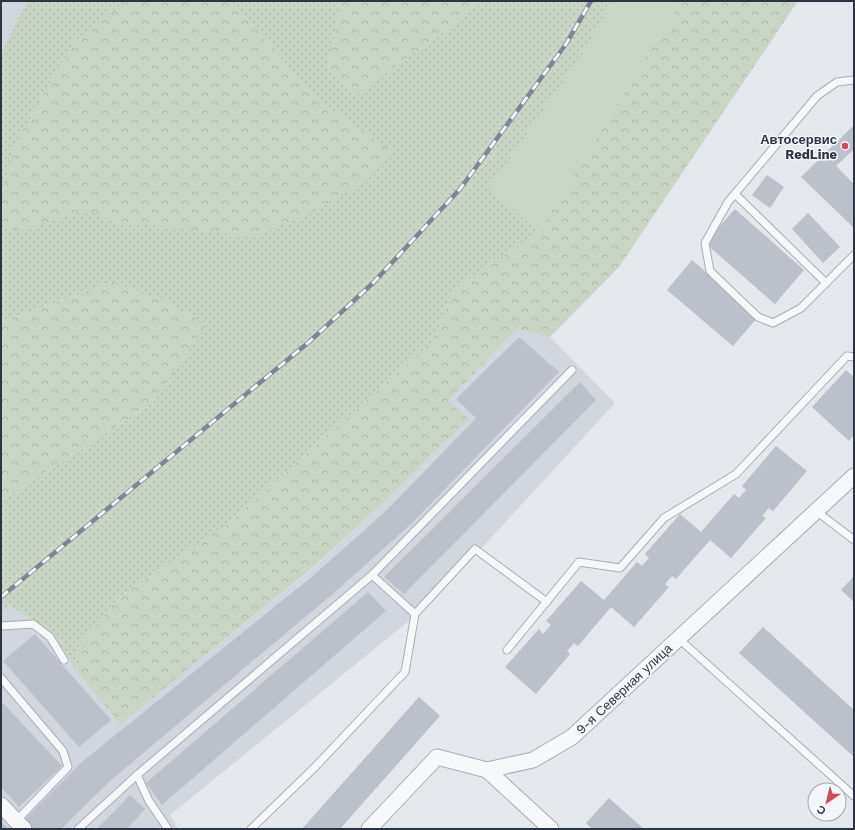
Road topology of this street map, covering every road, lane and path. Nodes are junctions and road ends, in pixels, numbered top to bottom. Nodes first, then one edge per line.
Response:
1 (854, 80) edge
2 (735, 194) junction
3 (854, 256) edge
4 (826, 283) junction
5 (854, 357) edge
6 (572, 370) dead end
7 (854, 476) edge
8 (816, 511) junction
9 (854, 540) edge
10 (372, 575) junction
11 (547, 602) junction
12 (416, 614) junction
13 (1, 626) edge
14 (678, 638) junction
15 (508, 650) dead end
16 (64, 660) dead end
17 (1, 678) edge
18 (488, 770) junction
19 (137, 775) junction
20 (854, 796) edge
21 (1, 806) edge
22 (20, 825) edge
23 (547, 828) edge
24 (78, 829) edge
25 (168, 829) edge
26 (251, 829) edge
27 (369, 829) edge

1 - 2 lane
2 - 4 lane
2 - 4 lane
3 - 4 lane
5 - 11 lane
6 - 10 lane
7 - 8 street, 9-я Северная улица
8 - 9 lane
8 - 14 street, 9-я Северная улица
10 - 12 lane
10 - 19 lane
11 - 12 lane
11 - 15 lane
12 - 26 lane
13 - 16 lane
14 - 18 street, 9-я Северная улица
14 - 20 lane
17 - 22 lane
18 - 23 street
18 - 27 street, 9-я Северная улица
19 - 24 lane
19 - 25 lane
21 - 22 street

